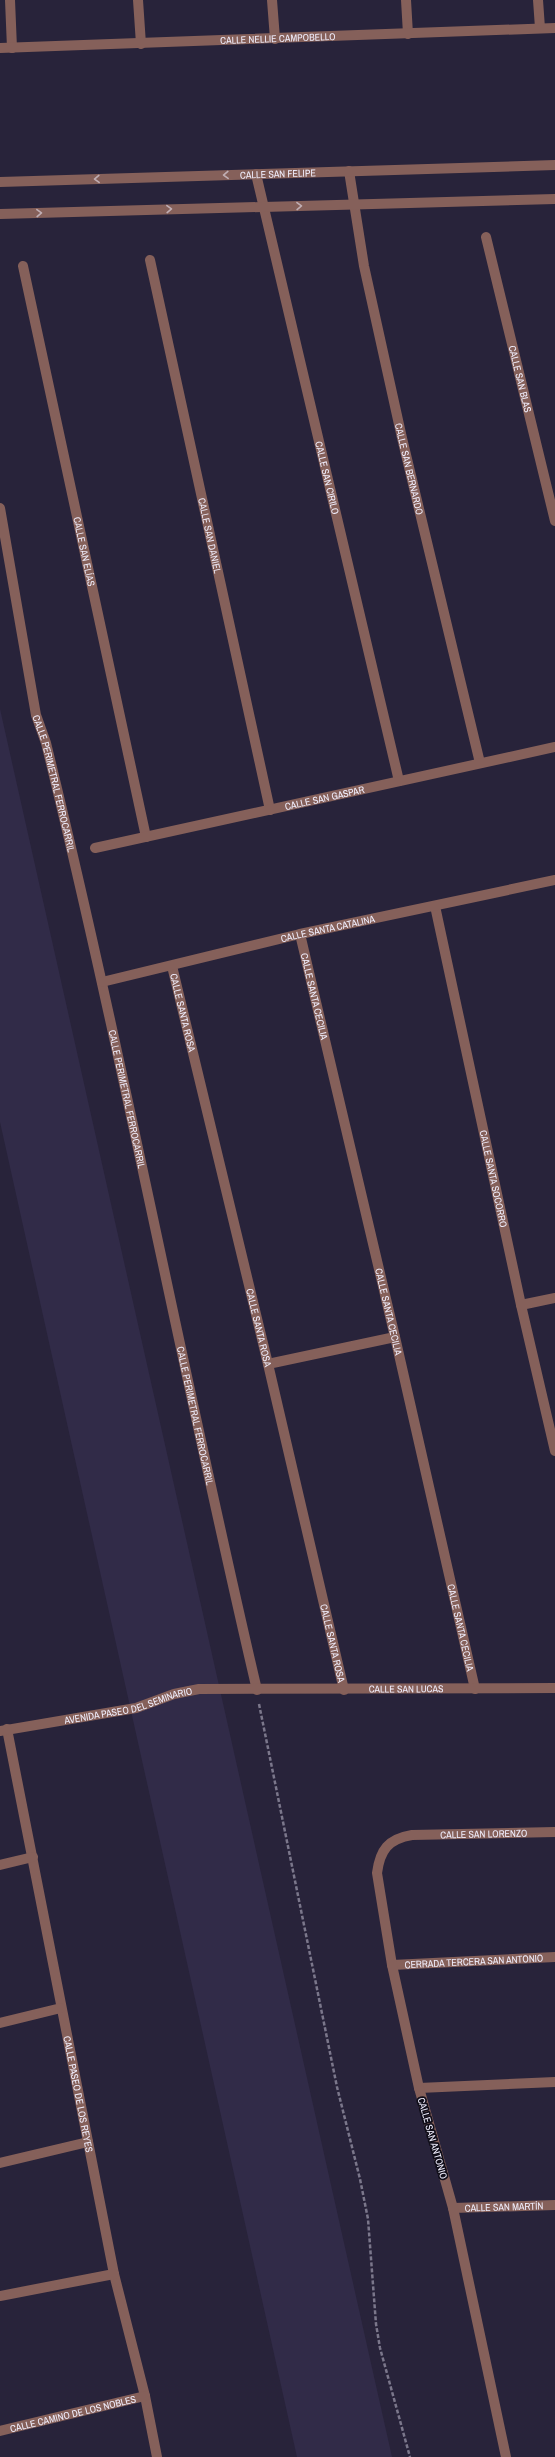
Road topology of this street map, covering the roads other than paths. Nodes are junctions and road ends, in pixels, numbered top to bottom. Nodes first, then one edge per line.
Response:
1 (10, 0) edge
2 (138, 0) edge
3 (272, 0) edge
4 (406, 0) edge
5 (538, 0) edge
6 (540, 28) junction
7 (555, 28) edge
8 (408, 34) junction
9 (275, 39) junction
10 (141, 44) junction
11 (0, 48) edge
12 (12, 48) junction
13 (555, 165) edge
14 (349, 171) junction
15 (256, 174) junction
16 (0, 182) edge
17 (555, 199) edge
18 (353, 204) junction
19 (263, 206) junction
20 (0, 214) edge
21 (486, 237) dead end
22 (150, 260) dead end
23 (23, 266) dead end
24 (0, 508) edge
25 (555, 521) edge
26 (555, 747) edge
27 (480, 763) junction
28 (399, 781) junction
29 (270, 810) junction
30 (146, 837) junction
31 (95, 848) dead end
32 (555, 880) edge
33 (435, 906) junction
34 (300, 934) junction
35 (172, 966) junction
36 (102, 982) junction
37 (555, 1298) edge
38 (521, 1305) junction
39 (395, 1337) junction
40 (268, 1364) junction
41 (555, 1452) edge
42 (555, 1688) edge
43 (475, 1689) junction
44 (257, 1690) junction
45 (344, 1690) junction
46 (4, 1730) edge
47 (555, 1832) edge
48 (412, 1835) joint
49 (33, 1856) junction
50 (0, 1864) edge
51 (555, 1957) edge
52 (392, 1964) junction
53 (61, 2008) junction
54 (0, 2023) edge
55 (555, 2082) edge
56 (419, 2088) junction
57 (88, 2142) junction
58 (0, 2163) edge
59 (555, 2205) edge
60 (453, 2208) junction
61 (114, 2274) junction
62 (0, 2296) edge
63 (145, 2396) junction
64 (0, 2431) edge
65 (157, 2457) edge
66 (506, 2457) edge

1 - 12 street
2 - 10 street
3 - 9 street
4 - 8 street
5 - 6 street
6 - 7 street, CALLE NELLIE CAMPOBELLO
6 - 8 street, CALLE NELLIE CAMPOBELLO
8 - 9 street, CALLE NELLIE CAMPOBELLO
9 - 10 street, CALLE NELLIE CAMPOBELLO
10 - 12 street, CALLE NELLIE CAMPOBELLO
11 - 12 street, CALLE NELLIE CAMPOBELLO
13 - 14 street, CALLE SAN FELIPE
14 - 15 street, CALLE SAN FELIPE
14 - 18 street, CALLE SAN BERNARDO
15 -> 16 street, CALLE SAN FELIPE
15 - 19 street, CALLE SAN CIRILO
17 - 18 street
19 -> 18 street
18 - 27 street, CALLE SAN BERNARDO
20 -> 19 street
19 - 28 street, CALLE SAN CIRILO
21 - 25 street, CALLE SAN BLAS
22 - 29 street, CALLE SAN DANIEL
23 - 30 street, CALLE SAN ELÍAS
24 - 36 street, CALLE PERIMETRAL FERROCARRIL
26 - 27 street, CALLE SAN GASPAR
27 - 28 street, CALLE SAN GASPAR
28 - 29 street, CALLE SAN GASPAR
29 - 30 street, CALLE SAN GASPAR
30 - 31 street, CALLE SAN GASPAR
32 - 33 street, CALLE SANTA CATALINA
33 - 34 street, CALLE SANTA CATALINA
33 - 38 street, CALLE SANTA SOCORRO
34 - 35 street, CALLE SANTA CATALINA
34 - 39 street, CALLE SANTA CECILIA
35 - 36 street, CALLE SANTA CATALINA
35 - 40 street, CALLE SANTA ROSA
36 - 44 street, CALLE PERIMETRAL FERROCARRIL
37 - 38 street
38 - 41 street, CALLE SANTA SOCORRO
39 - 40 street
39 - 43 street, CALLE SANTA CECILIA
40 - 45 street, CALLE SANTA ROSA
42 - 43 street, CALLE SAN LUCAS
43 - 45 street, CALLE SAN LUCAS
44 - 45 street, CALLE SAN LUCAS
44 - 46 street, AVENIDA PASEO DEL SEMINARIO
46 - 49 street, CALLE PASEO DE LOS REYES
47 - 48 street, CALLE SAN LORENZO
48 - 52 street, CALLE SAN ANTONIO
49 - 50 street
49 - 53 street, CALLE PASEO DE LOS REYES
51 - 52 street, CERRADA TERCERA SAN ANTONIO
52 - 56 street, CALLE SAN ANTONIO
53 - 54 street
53 - 57 street, CALLE PASEO DE LOS REYES
55 - 56 street
56 - 60 street, CALLE SAN ANTONIO
57 - 58 street
57 - 61 street, CALLE PASEO DE LOS REYES
59 - 60 street, CALLE SAN MARTÍN
60 - 66 street, CALLE SAN ANTONIO
61 - 62 street
61 - 63 street, CALLE PASEO DE LOS REYES
63 - 64 street, CALLE CAMINO DE LOS NOBLES
63 - 65 street, CALLE PASEO DE LOS REYES

